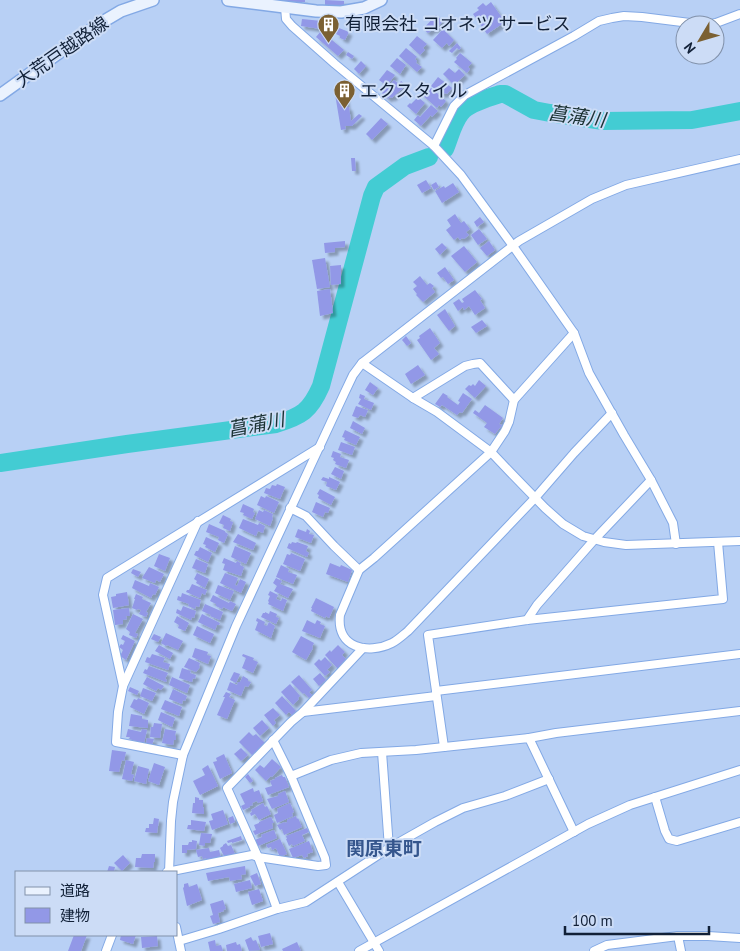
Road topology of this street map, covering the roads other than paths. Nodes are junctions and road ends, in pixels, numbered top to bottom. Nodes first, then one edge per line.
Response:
1 (153, 0) edge
2 (228, 0) edge
3 (381, 0) edge
4 (243, 1) edge
5 (285, 7) junction
6 (740, 14) edge
7 (0, 95) edge
8 (434, 146) junction
9 (740, 160) edge
10 (513, 246) junction
11 (574, 333) junction
12 (362, 363) junction
13 (413, 398) junction
14 (514, 400) junction
15 (612, 413) junction
16 (320, 446) junction
17 (491, 452) junction
18 (651, 480) junction
19 (535, 498) junction
20 (290, 508) junction
21 (198, 521) junction
22 (594, 540) junction
23 (740, 541) edge
24 (718, 542) junction
25 (676, 544) junction
26 (359, 570) junction
27 (527, 620) junction
28 (363, 648) junction
29 (740, 654) edge
30 (123, 686) junction
31 (436, 694) junction
32 (740, 711) edge
33 (303, 712) junction
34 (529, 738) junction
35 (273, 740) junction
36 (444, 747) junction
37 (382, 752) junction
38 (182, 755) junction
39 (740, 770) edge
40 (291, 776) junction
41 (549, 779) junction
42 (655, 797) junction
43 (740, 822) edge
44 (574, 832) junction
45 (389, 848) junction
46 (258, 857) junction
47 (168, 871) edge
48 (173, 871) edge
49 (338, 882) junction
50 (277, 909) junction
51 (112, 936) edge
52 (177, 936) edge
53 (678, 936) junction
54 (740, 938) edge
55 (178, 941) junction
56 (374, 942) junction
57 (106, 951) edge
58 (181, 951) edge
59 (359, 951) edge
60 (378, 951) edge
61 (595, 951) edge
62 (681, 951) edge

1 - 7 main road, 大荒戸越路線
2 - 4 main road
3 - 5 main road
4 - 5 main road
5 - 8 street
6 - 8 street
8 - 10 street
9 - 10 street
10 - 11 street
10 - 12 street
11 - 14 street
11 - 15 street
12 - 13 street
12 - 16 street
13 - 14 street
13 - 17 street
14 - 17 street
15 - 18 street
15 - 19 street
16 - 20 street
16 - 21 street
17 - 19 street
17 - 26 street
18 - 22 street
18 - 25 street
19 - 22 street
19 - 28 street
20 - 26 street
20 - 38 street
21 - 30 street
21 - 30 street
22 - 25 street
22 - 27 street
23 - 24 street
24 - 25 street
24 - 27 street
26 - 28 street
27 - 31 street
28 - 33 street
29 - 31 street
30 - 38 street
31 - 33 street
31 - 36 street
32 - 34 street
33 - 35 street
34 - 36 street
34 - 41 street
35 - 40 street
35 - 46 street
36 - 37 street
37 - 40 street
37 - 45 street
38 - 47 street
39 - 42 street
40 - 46 street
41 - 44 street
41 - 45 street
42 - 43 street
42 - 44 street
44 - 56 street
45 - 49 street
46 - 48 street
46 - 50 street
49 - 50 street
49 - 56 street
50 - 55 street
51 - 57 street
52 - 55 street
53 - 54 street
53 - 61 street
53 - 62 street
55 - 58 street
56 - 59 street
56 - 60 street

